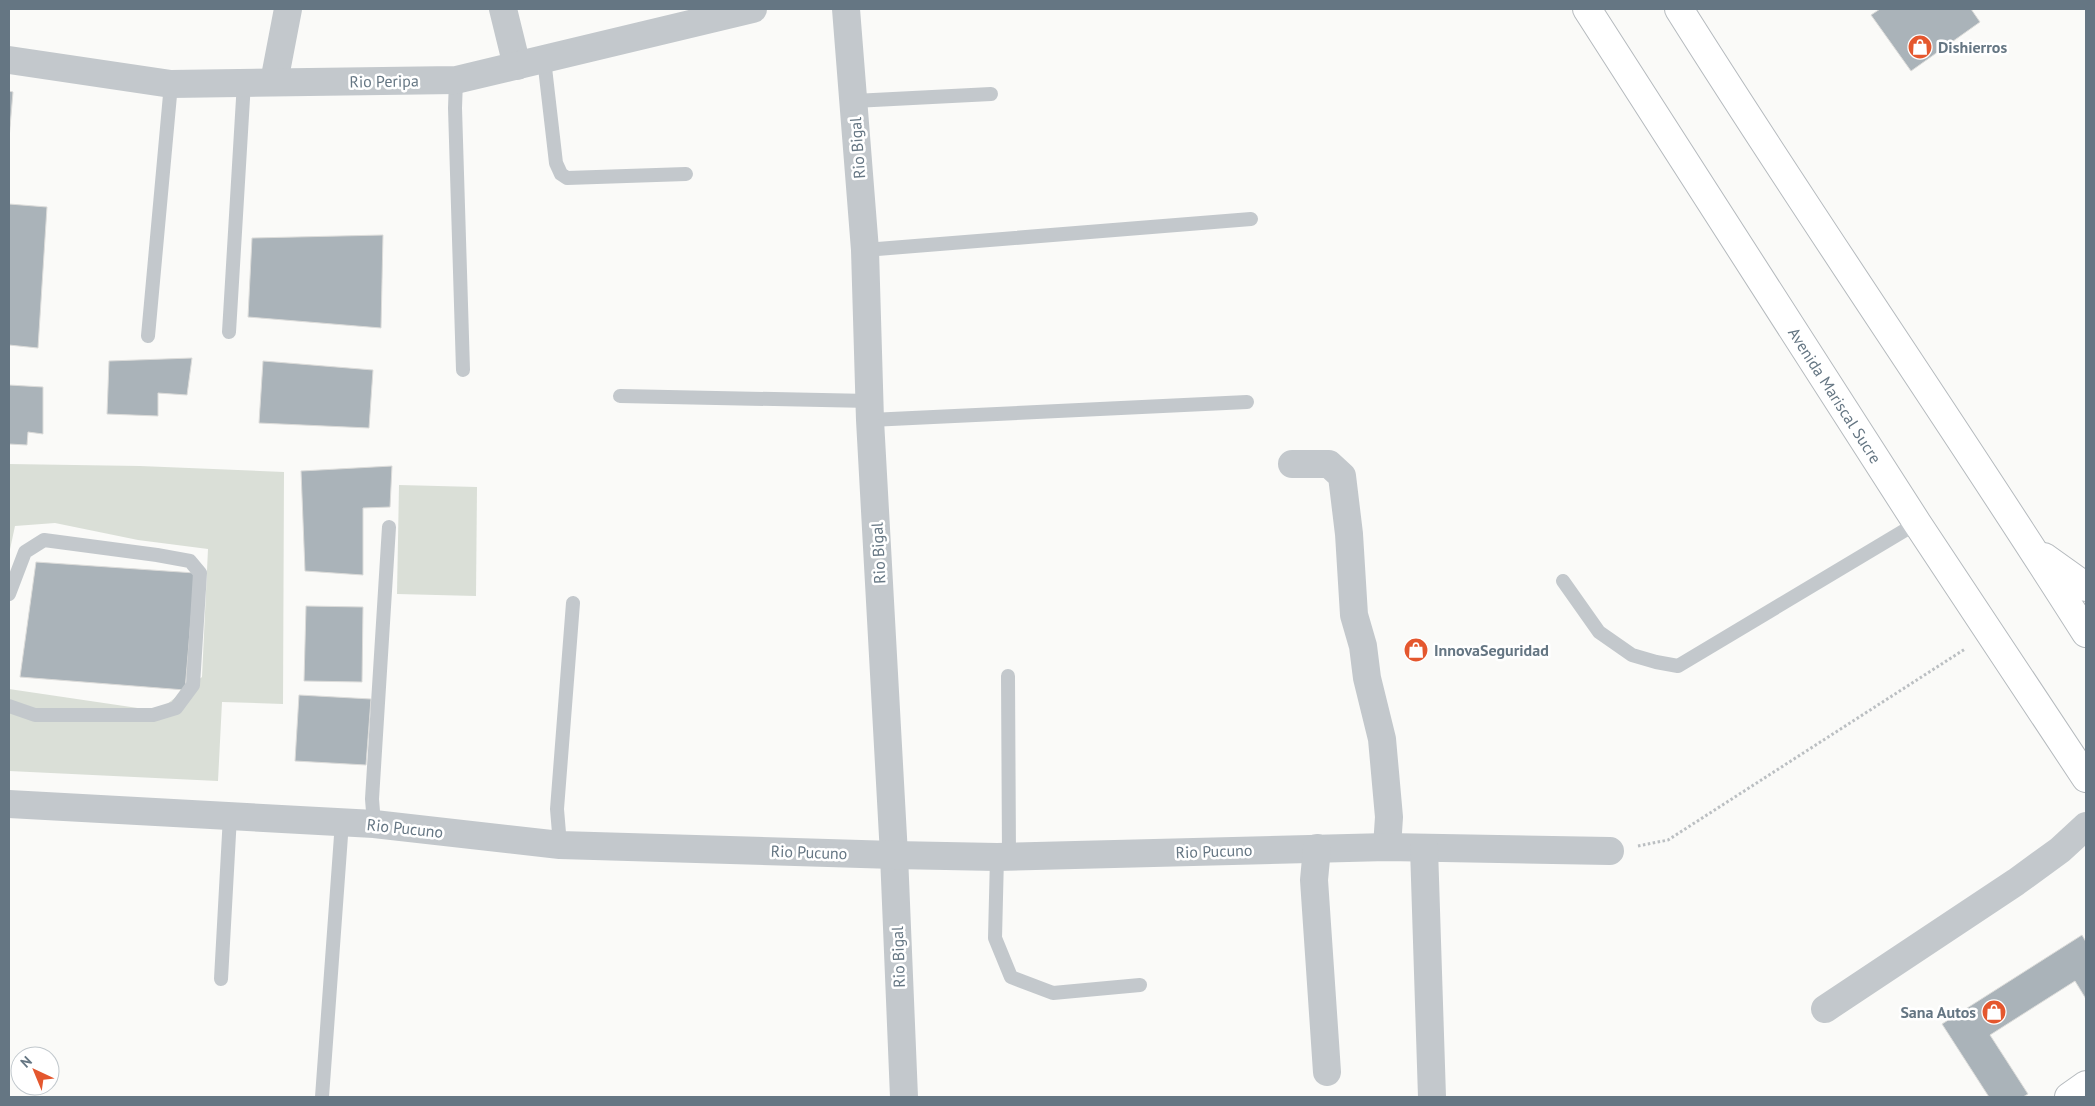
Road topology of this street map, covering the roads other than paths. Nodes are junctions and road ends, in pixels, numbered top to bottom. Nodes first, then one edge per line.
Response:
1 (288, 9) edge
2 (503, 9) edge
3 (753, 9) edge
4 (846, 9) edge
5 (1587, 9) edge
6 (1679, 9) edge
7 (544, 59) junction
8 (9, 60) edge
9 (516, 66) junction
10 (456, 80) junction
11 (244, 82) junction
12 (274, 82) junction
13 (171, 84) junction
14 (991, 94) dead end
15 (854, 101) junction
16 (686, 174) dead end
17 (1250, 219) dead end
18 (866, 250) junction
19 (229, 332) dead end
20 (148, 336) dead end
21 (463, 370) dead end
22 (620, 396) dead end
23 (1248, 402) dead end
24 (870, 411) junction
25 (1292, 464) dead end
26 (1917, 522) junction
27 (389, 527) dead end
28 (2033, 550) junction
29 (1563, 581) dead end
30 (2086, 587) edge
31 (9, 594) edge
32 (573, 602) dead end
33 (2086, 633) edge
34 (1008, 676) dead end
35 (9, 706) edge
36 (2086, 778) edge
37 (9, 804) edge
38 (230, 816) junction
39 (342, 822) junction
40 (374, 824) junction
41 (2086, 826) edge
42 (560, 845) junction
43 (1387, 847) junction
44 (1317, 848) junction
45 (1424, 848) junction
46 (1610, 851) dead end
47 (894, 855) junction
48 (1003, 856) junction
49 (221, 979) dead end
50 (1140, 985) dead end
51 (1825, 1009) dead end
52 (1327, 1072) dead end
53 (2086, 1085) edge
54 (322, 1097) edge
55 (904, 1097) edge
56 (1432, 1097) edge
57 (2069, 1097) edge

1 - 12 street
2 - 9 street
3 - 7 street, Rio Peripa
4 - 15 street, Rio Bigal
5 - 26 main road, Avenida Mariscal Sucre
6 - 28 main road
7 - 9 street, Rio Peripa
7 - 16 lane
8 - 13 street, Rio Peripa
9 - 10 street, Rio Peripa
10 - 12 street, Rio Peripa
10 - 21 lane
11 - 12 street, Rio Peripa
11 - 13 street, Rio Peripa
11 - 19 lane
13 - 20 lane
14 - 15 lane
15 - 18 street, Rio Bigal
17 - 18 lane
18 - 24 street, Rio Bigal
22 - 24 lane
23 - 24 lane
24 - 47 street, Rio Bigal
25 - 43 street
26 - 29 lane
26 - 36 main road, Avenida Mariscal Sucre
27 - 40 lane
28 - 30 main road
28 - 33 main road
31 - 35 lane
32 - 42 lane
34 - 48 lane
37 - 38 street, Rio Pucuno
38 - 39 street, Rio Pucuno
38 - 49 lane
39 - 40 street, Rio Pucuno
39 - 54 lane
40 - 42 street, Rio Pucuno
41 - 51 street
42 - 47 street, Rio Pucuno
43 - 44 street, Rio Pucuno
43 - 45 street, Rio Pucuno
44 - 48 street, Rio Pucuno
44 - 52 street
45 - 46 street, Rio Pucuno
45 - 56 street
47 - 48 street, Rio Pucuno
47 - 55 street, Rio Bigal
48 - 50 lane
53 - 57 main road

